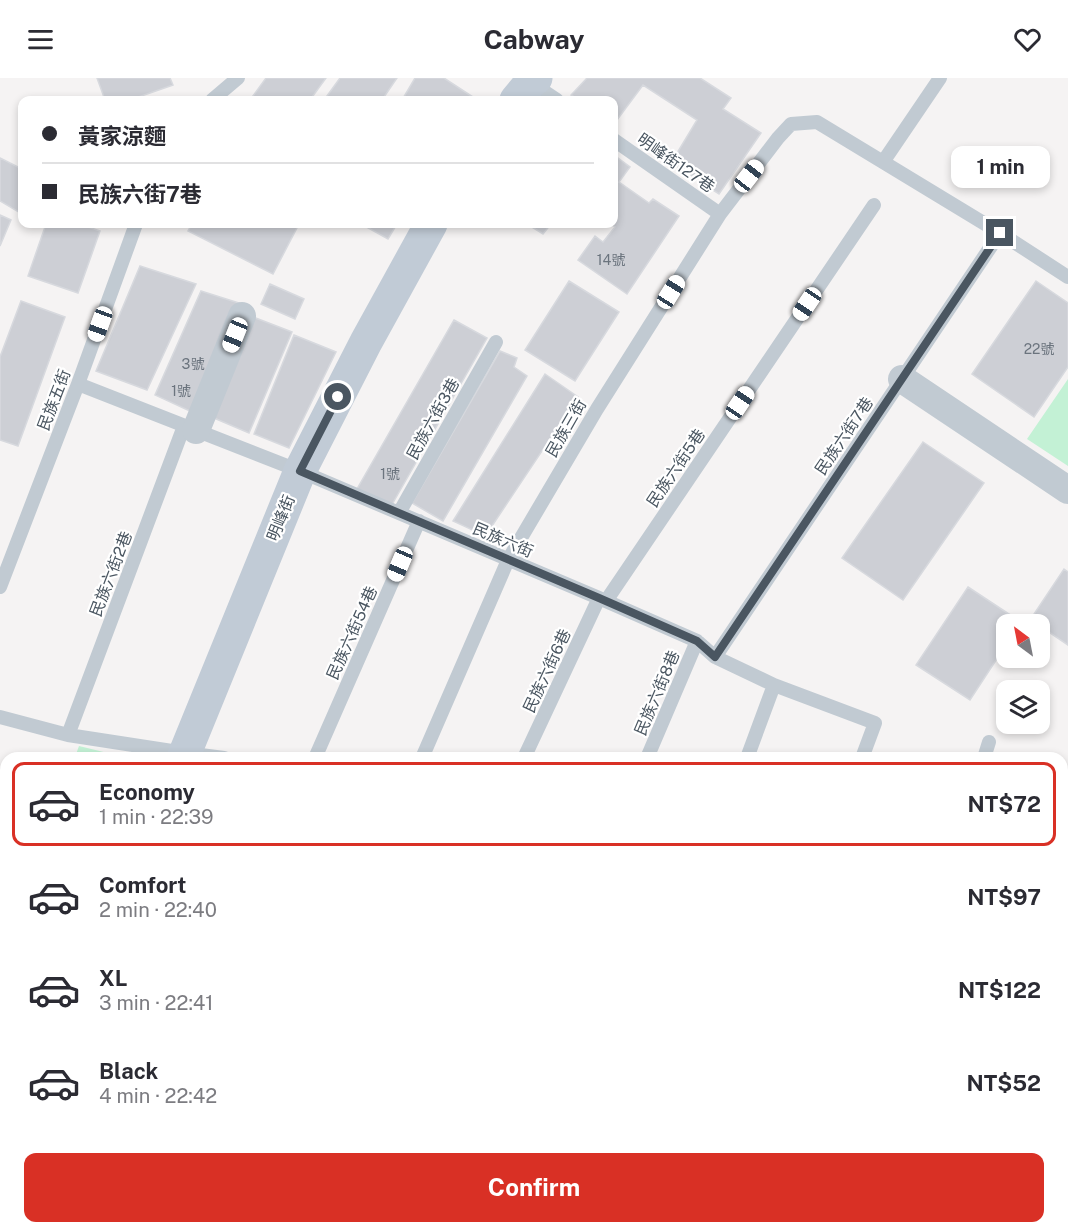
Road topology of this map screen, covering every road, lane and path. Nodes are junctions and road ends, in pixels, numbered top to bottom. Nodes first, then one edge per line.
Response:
1 (238, 78) edge
2 (940, 78) edge
3 (217, 96) edge
4 (618, 143) edge
5 (883, 162) junction
6 (874, 205) dead end
7 (720, 214) junction
8 (135, 228) edge
9 (429, 228) edge
10 (1000, 233) junction
11 (1068, 277) edge
12 (242, 316) dead end
13 (496, 342) dead end
14 (902, 380) junction
15 (78, 384) junction
16 (190, 428) junction
17 (300, 471) junction
18 (1068, 490) edge
19 (399, 513) junction
20 (418, 521) junction
21 (508, 560) junction
22 (0, 587) edge
23 (602, 599) junction
24 (697, 641) junction
25 (715, 657) junction
26 (774, 685) junction
27 (0, 717) edge
28 (68, 735) junction
29 (989, 742) dead end
30 (167, 752) edge
31 (185, 752) edge
32 (318, 752) edge
33 (425, 752) edge
34 (527, 752) edge
35 (650, 752) edge
36 (749, 752) edge
37 (864, 752) edge
38 (986, 752) edge

1 - 3 lane
2 - 5 lane
4 - 7 lane, 明峰街127巷
5 - 7 lane, 民族三街
5 - 10 lane, 民族三街
6 - 23 lane, 民族六街5巷
7 - 21 lane, 民族三街
8 - 15 lane, 民族五街
9 - 17 street, 明峰街
10 - 11 lane, 民族三街
10 - 14 lane, 民族六街7巷
12 - 16 street
13 - 19 lane, 民族六街3巷
14 - 18 street
14 - 25 lane, 民族六街7巷
15 - 16 lane, 民族六街
15 - 22 lane, 民族五街
16 - 17 lane, 民族六街
16 - 28 lane, 民族六街2巷
17 - 19 lane, 民族六街
17 - 31 street, 明峰街
19 - 20 lane, 民族六街
20 - 21 lane, 民族六街
20 - 32 lane, 民族六街54巷
21 - 23 lane, 民族六街
21 - 33 lane, 民族三街
23 - 24 lane, 民族六街
23 - 34 lane, 民族六街6巷
24 - 25 lane, 民族六街
24 - 35 lane, 民族六街8巷
25 - 26 lane, 民族六街
26 - 36 lane
26 - 37 lane, 民族六街
27 - 28 lane
28 - 30 lane
29 - 38 lane

